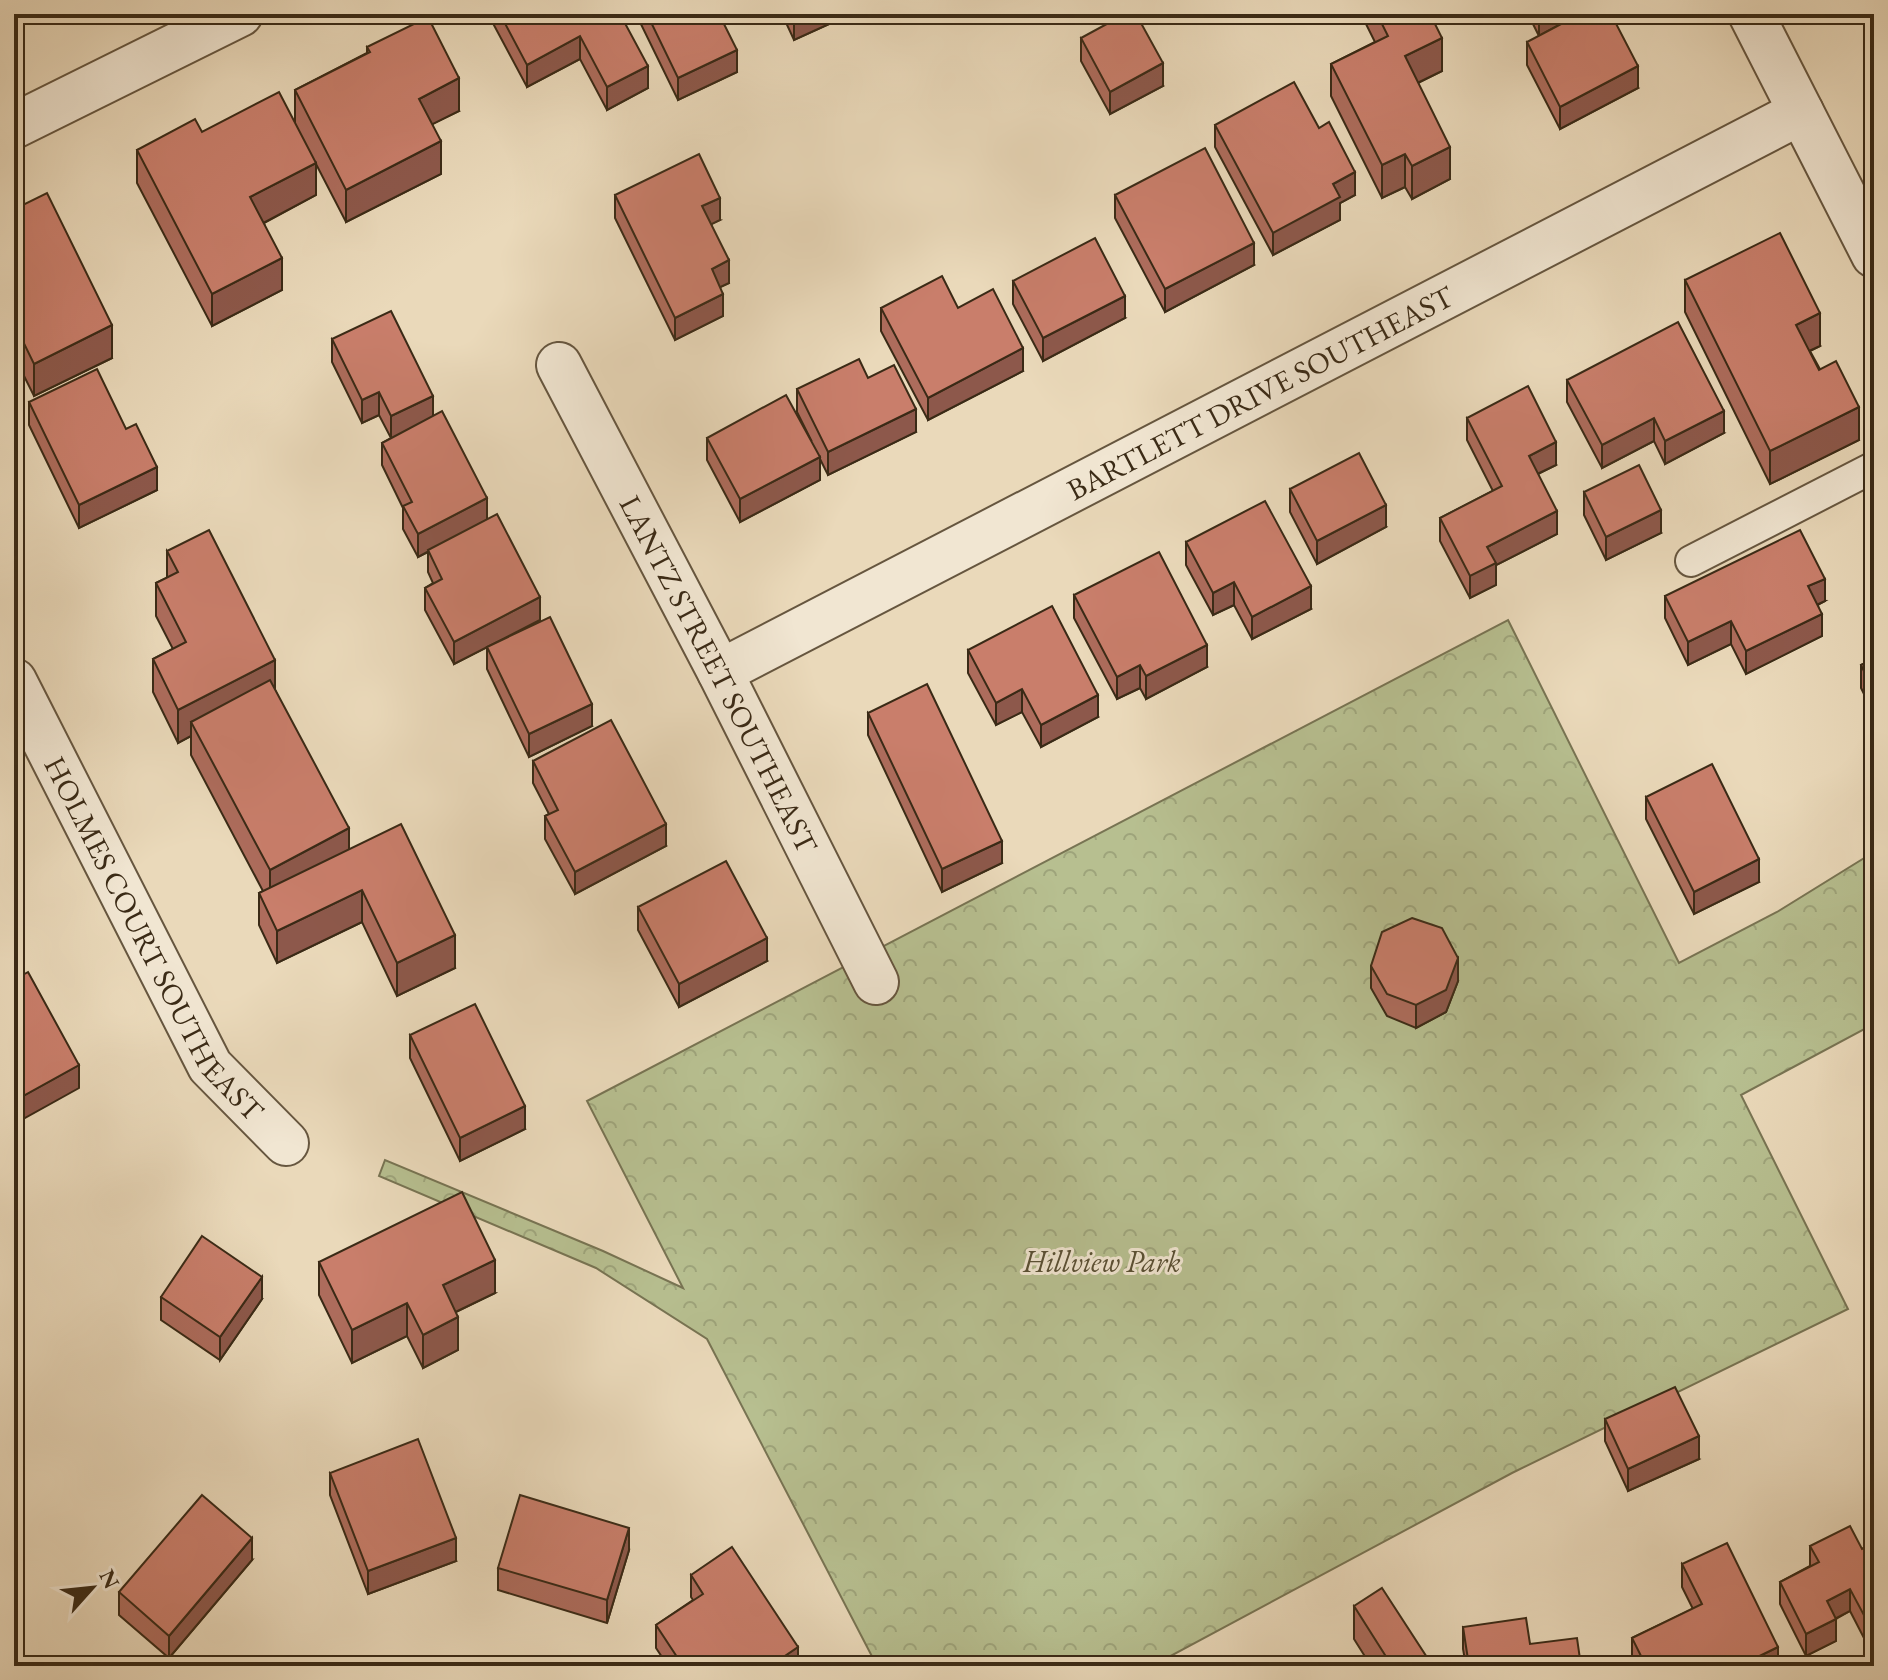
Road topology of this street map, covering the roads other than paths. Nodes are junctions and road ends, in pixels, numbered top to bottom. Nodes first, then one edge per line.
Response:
1 (240, 14) edge
2 (1751, 14) edge
3 (1801, 112) junction
4 (14, 126) edge
5 (1874, 255) edge
6 (559, 365) dead end
7 (1874, 467) edge
8 (1691, 561) dead end
9 (720, 672) junction
10 (14, 681) edge
11 (876, 982) dead end
12 (286, 1143) dead end

1 - 4 street
2 - 3 street
3 - 5 street
3 - 9 street, BARTLETT DRIVE SOUTHEAST
6 - 9 street, LANTZ STREET SOUTHEAST
7 - 8 lane
9 - 11 street, LANTZ STREET SOUTHEAST
10 - 12 street, HOLMES COURT SOUTHEAST

